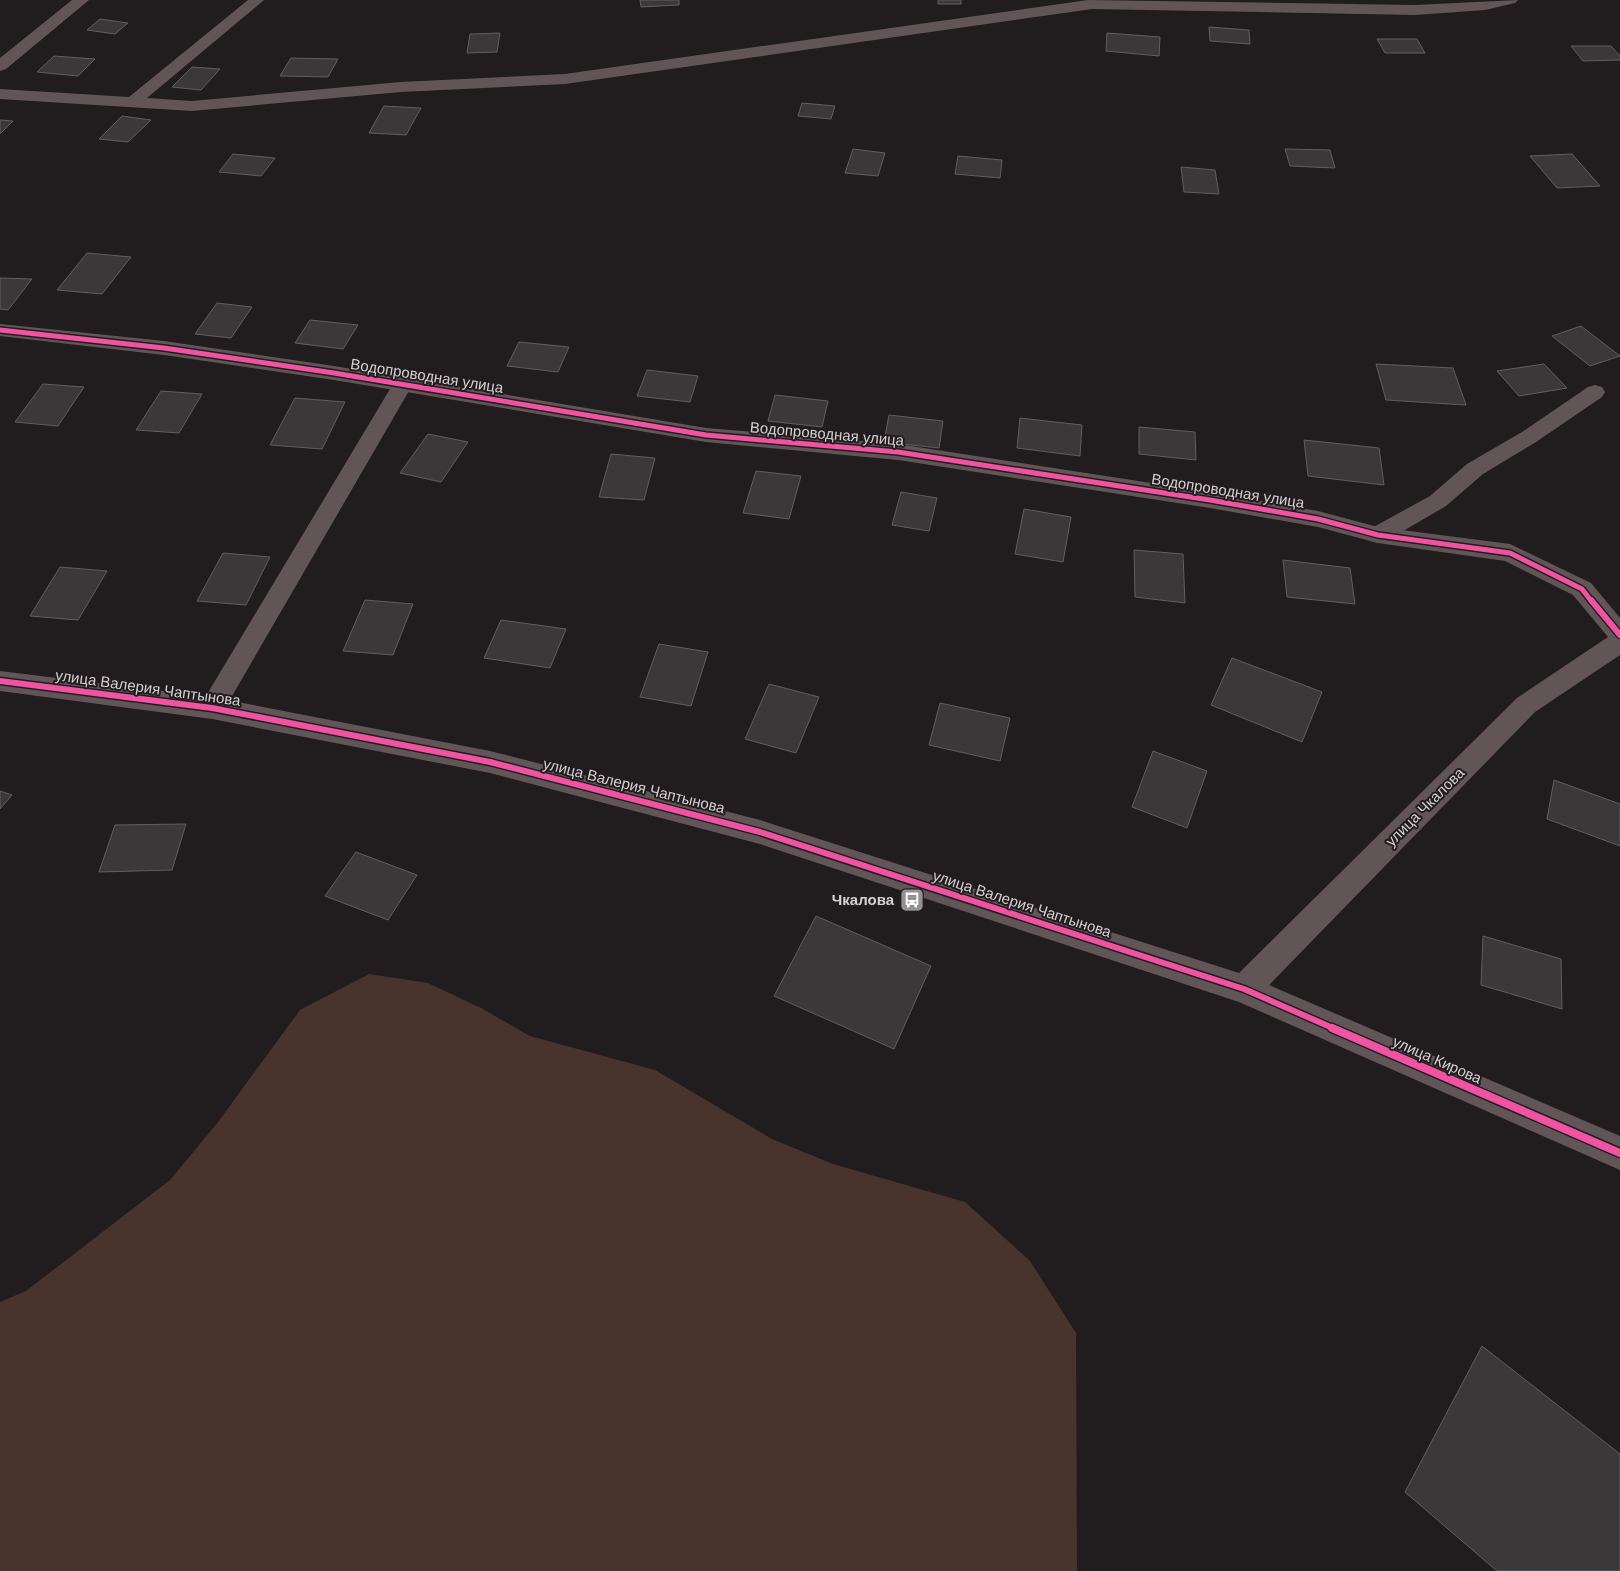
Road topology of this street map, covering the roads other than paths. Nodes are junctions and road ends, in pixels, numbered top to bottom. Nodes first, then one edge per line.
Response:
1 (81, 0) edge
2 (257, 0) edge
3 (1510, 0) edge
4 (1098, 2) edge
5 (0, 66) edge
6 (565, 79) joint
7 (0, 94) edge
8 (132, 103) junction
9 (0, 330) edge
10 (404, 384) junction
11 (1595, 392) dead end
12 (1378, 535) junction
13 (1620, 635) edge
14 (1620, 642) edge
15 (0, 680) edge
16 (212, 708) junction
17 (1244, 990) junction
18 (1620, 1153) edge

1 - 5 street
2 - 8 lane
3 - 4 street
4 - 6 street
6 - 8 lane
7 - 8 lane
9 - 10 street, Водопроводная улица
10 - 12 street, Водопроводная улица
10 - 16 lane
11 - 12 lane
12 - 13 street, Водопроводная улица
14 - 17 street, улица Чкалова
15 - 16 street, улица Валерия Чаптынова
16 - 17 street, улица Валерия Чаптынова
17 - 18 street, улица Кирова

